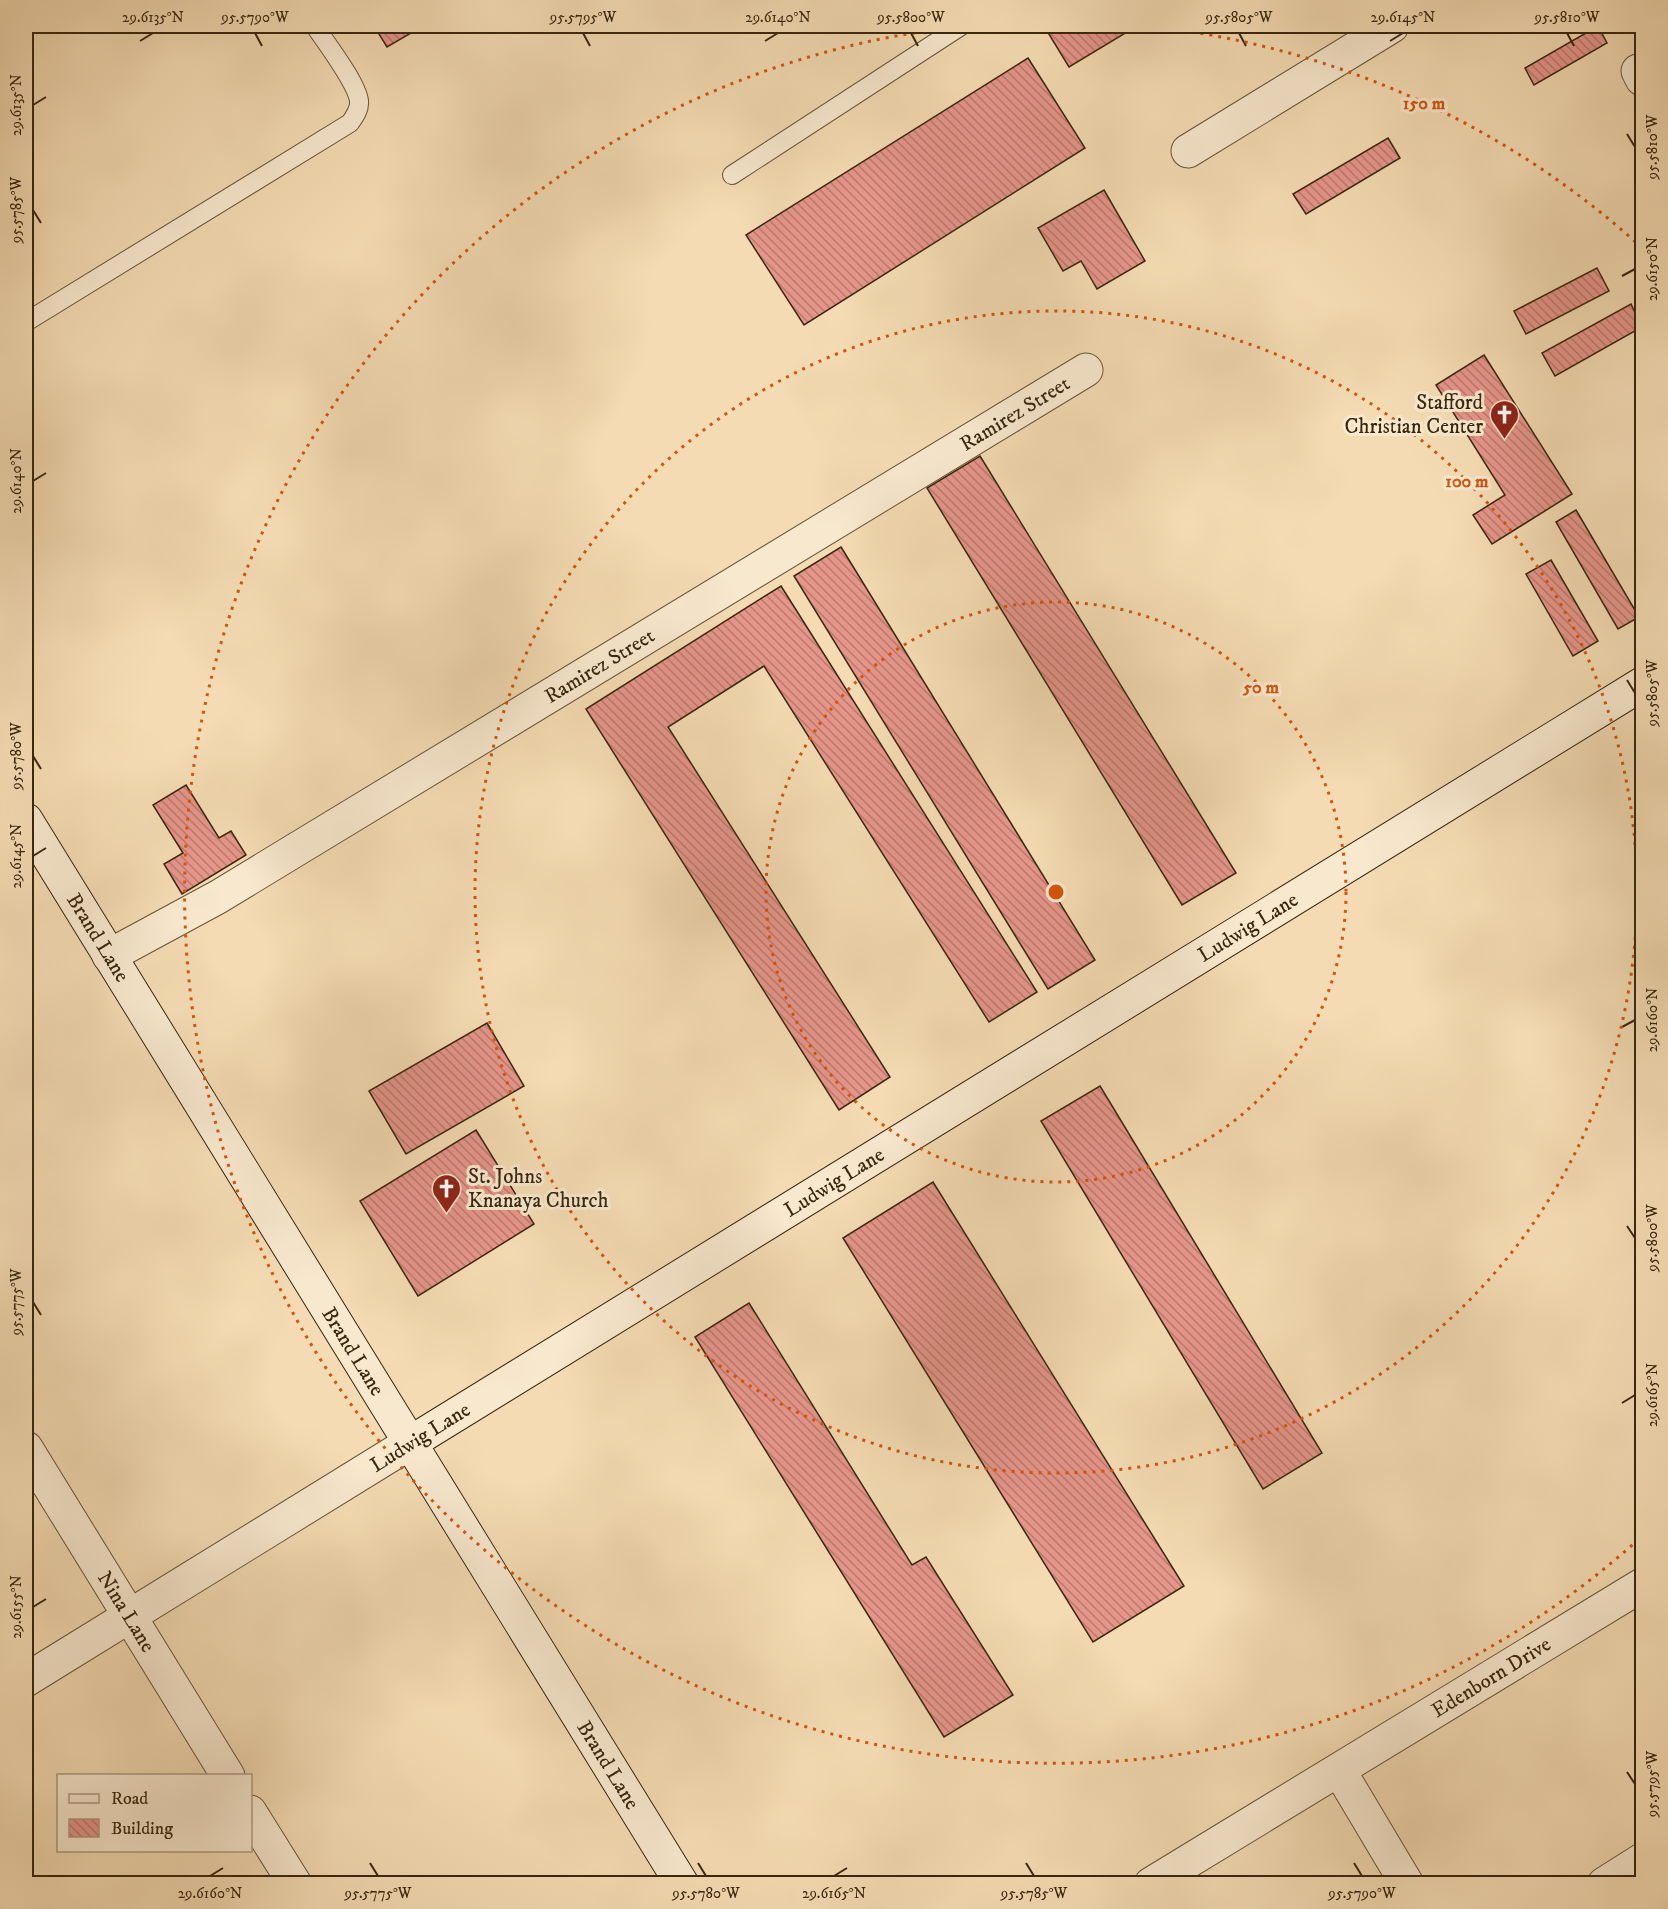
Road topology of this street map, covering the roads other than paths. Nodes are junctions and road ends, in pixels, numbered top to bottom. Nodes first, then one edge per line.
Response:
1 (315, 26) edge
2 (961, 26) edge
3 (1392, 26) edge
4 (1188, 151) dead end
5 (732, 175) dead end
6 (26, 322) edge
7 (1086, 370) dead end
8 (1642, 684) edge
9 (26, 820) edge
10 (109, 956) junction
11 (410, 1443) junction
12 (26, 1448) edge
13 (1642, 1585) edge
14 (129, 1616) junction
15 (26, 1680) edge
16 (1339, 1770) junction
17 (227, 1774) edge
18 (252, 1815) edge
19 (1642, 1860) edge
20 (295, 1884) edge
21 (681, 1884) edge
22 (1151, 1884) edge
23 (1407, 1884) edge
24 (1604, 1884) edge

1 - 6 lane
2 - 5 lane
3 - 4 street
7 - 10 street, Ramirez Street
8 - 11 street, Ludwig Lane
9 - 10 street, Brand Lane
10 - 11 street, Brand Lane
11 - 14 street, Ludwig Lane
11 - 21 street, Brand Lane
12 - 14 street, Nina Lane
13 - 16 street, Edenborn Drive
14 - 15 street, Ludwig Lane
14 - 17 street, Nina Lane
16 - 22 street, Edenborn Drive
16 - 23 street
18 - 20 street
19 - 24 street

